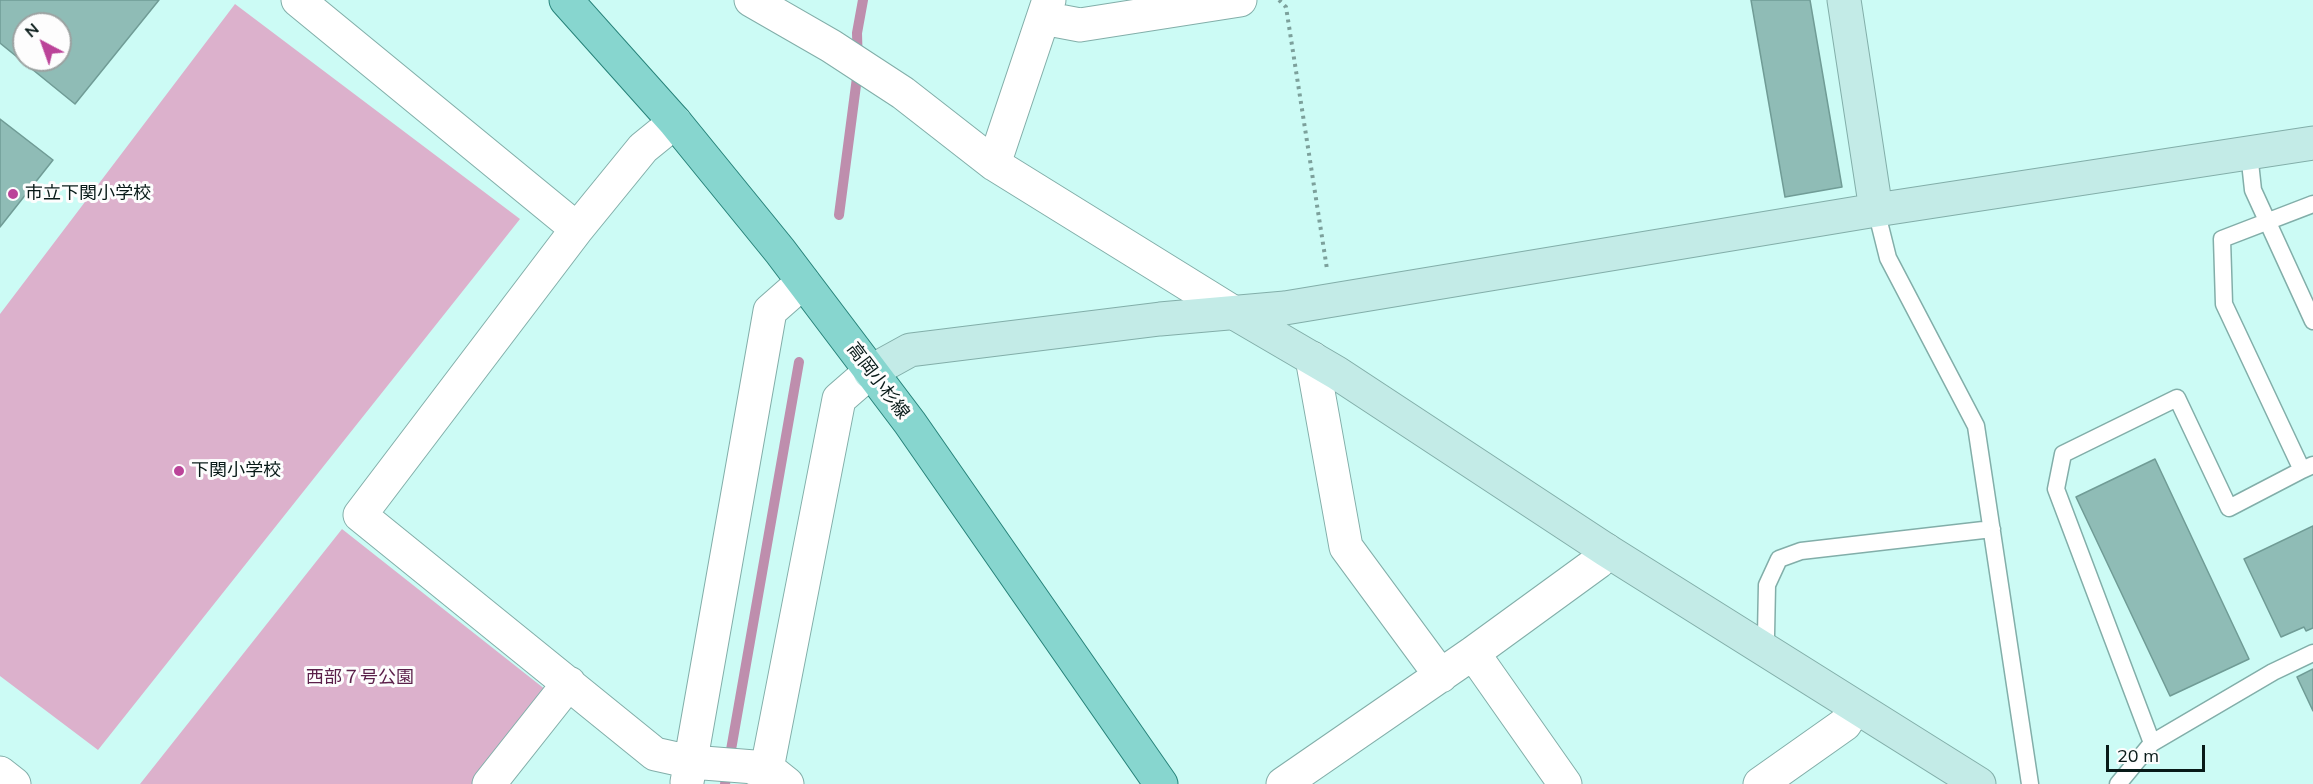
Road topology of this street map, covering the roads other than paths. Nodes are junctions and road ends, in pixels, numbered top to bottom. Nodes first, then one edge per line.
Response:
1 (298, 0) edge
2 (566, 0) edge
3 (751, 0) edge
4 (1240, 0) edge
5 (1844, 0) edge
6 (1046, 9) edge
7 (675, 122) junction
8 (2313, 143) edge
9 (2249, 153) junction
10 (994, 164) junction
11 (2313, 204) edge
12 (1876, 210) junction
13 (2267, 222) junction
14 (577, 229) junction
15 (803, 282) junction
16 (1236, 314) junction
17 (2313, 321) edge
18 (1312, 358) junction
19 (870, 372) junction
20 (2307, 467) edge
21 (1992, 529) junction
22 (1606, 550) junction
23 (1760, 648) junction
24 (1473, 653) junction
25 (2313, 653) edge
26 (1441, 676) junction
27 (569, 682) junction
28 (1855, 707) junction
29 (2152, 743) junction
30 (0, 773) edge
31 (736, 773) edge
32 (14, 784) edge
33 (489, 784) edge
34 (1161, 784) edge
35 (1283, 784) edge
36 (1566, 784) edge
37 (1760, 784) edge
38 (1979, 784) edge
39 (2030, 784) edge
40 (2118, 784) edge

1 - 14 street
2 - 7 main road, 高岡小杉線
3 - 10 street
4 - 6 street
5 - 12 street
6 - 10 street
7 - 14 street
7 - 15 main road, 高岡小杉線
8 - 9 street
9 - 12 street
9 - 13 lane
10 - 16 street
11 - 13 lane
12 - 16 street
12 - 21 lane
13 - 17 lane
13 - 20 lane
14 - 27 street
15 - 19 main road, 高岡小杉線
15 - 31 street
16 - 18 street
16 - 19 street
18 - 22 street
18 - 26 street
19 - 31 street
19 - 34 main road, 高岡小杉線
20 - 29 lane
21 - 23 lane
21 - 39 lane
22 - 23 street
22 - 24 street
23 - 28 street
24 - 26 street
24 - 36 street
25 - 29 lane
26 - 35 street
27 - 31 street
27 - 33 street
28 - 37 street
28 - 38 street
29 - 40 lane
30 - 32 street

